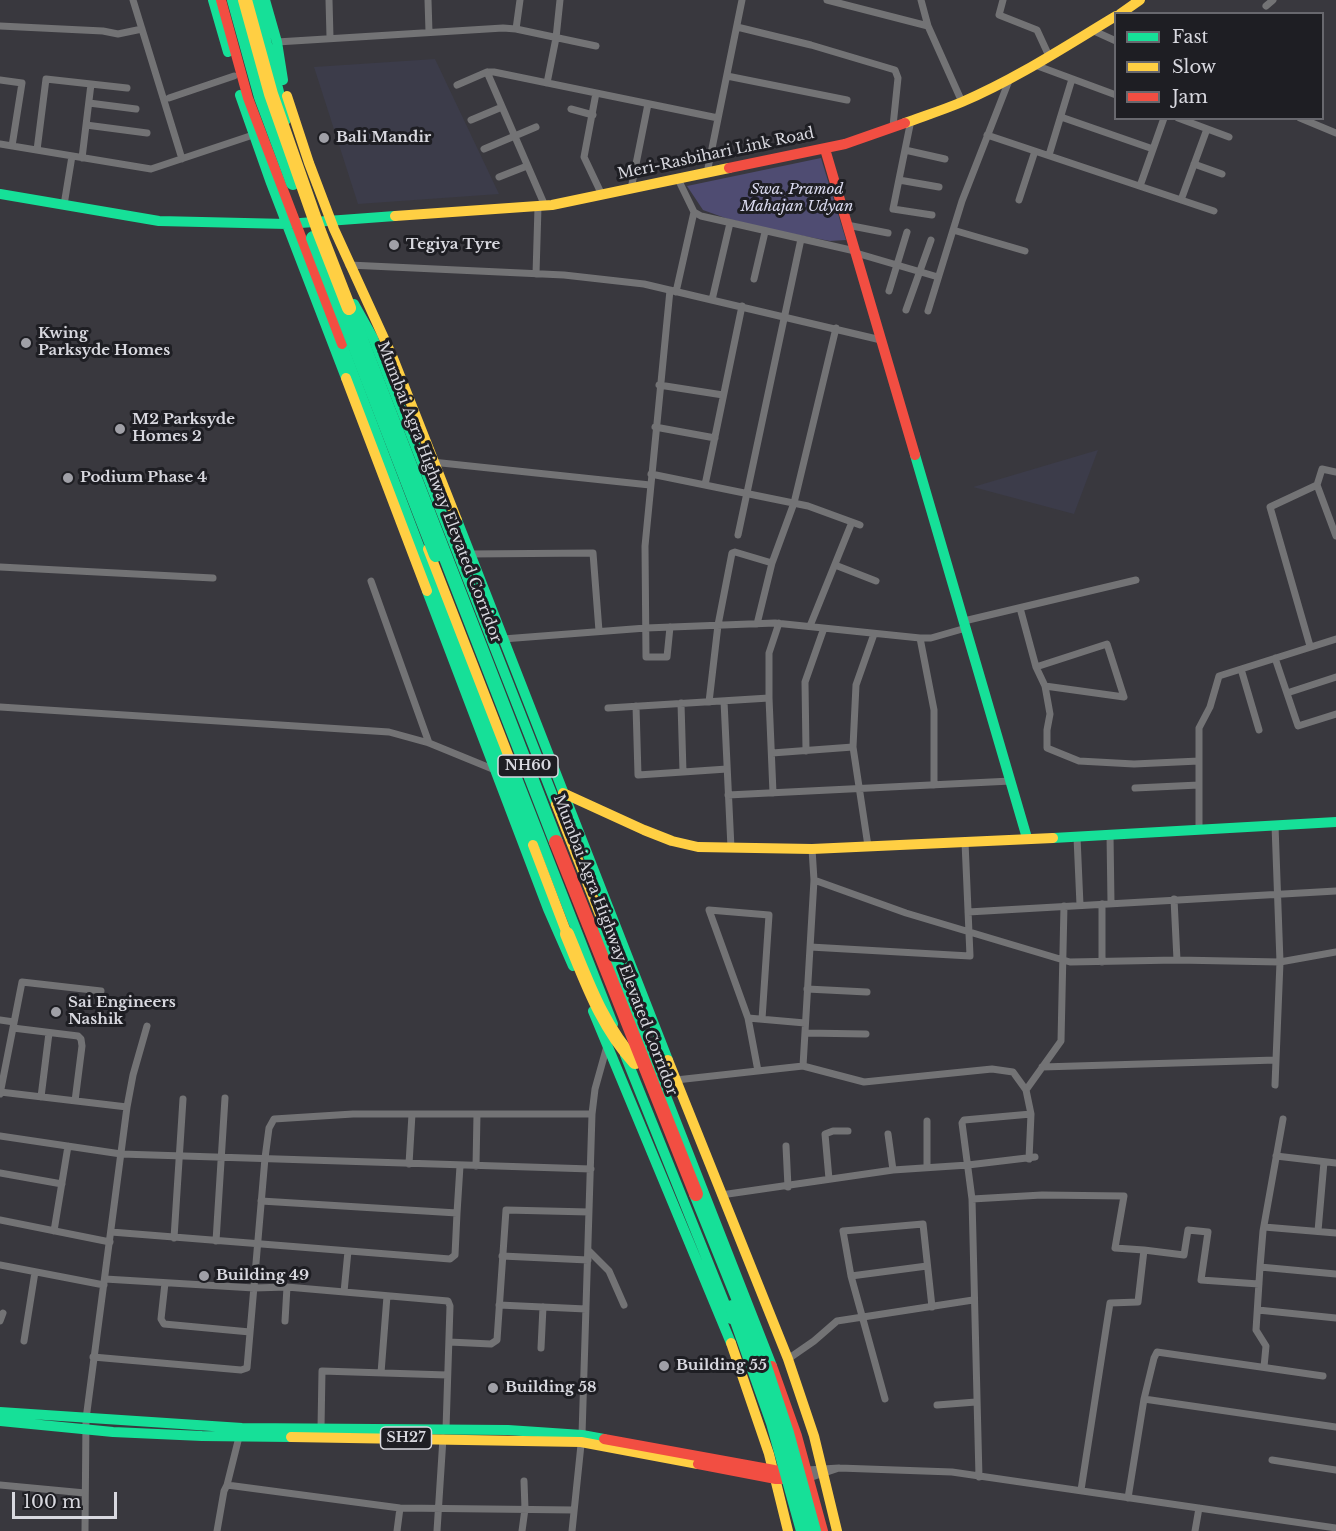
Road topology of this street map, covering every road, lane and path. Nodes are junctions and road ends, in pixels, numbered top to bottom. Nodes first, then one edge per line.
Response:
1 (132, 0) edge
2 (213, 0) edge
3 (221, 0) edge
4 (229, 0) edge
5 (234, 0) edge
6 (247, 0) edge
7 (256, 0) edge
8 (265, 0) edge
9 (329, 0) edge
10 (428, 0) edge
11 (520, 0) edge
12 (560, 0) edge
13 (742, 0) edge
14 (827, 0) edge
15 (921, 0) edge
16 (1003, 0) edge
17 (1140, 0) edge
18 (1273, 0) edge
19 (1266, 6) dead end
20 (1123, 12) edge
21 (1114, 17) edge
22 (0, 26) edge
23 (928, 26) junction
24 (736, 27) junction
25 (142, 29) junction
26 (516, 29) junction
27 (1094, 31) junction
28 (429, 32) junction
29 (330, 37) junction
30 (556, 38) junction
31 (1114, 40) edge
32 (276, 42) junction
33 (596, 46) dead end
34 (1049, 56) junction
35 (1035, 65) junction
36 (487, 72) junction
37 (234, 76) junction
38 (727, 76) junction
39 (1010, 78) junction
40 (1072, 79) junction
41 (0, 80) edge
42 (547, 83) junction
43 (91, 84) junction
44 (0, 85) edge
45 (457, 85) dead end
46 (128, 88) dead end
47 (596, 93) junction
48 (1114, 94) edge
49 (168, 98) dead end
50 (847, 100) dead end
51 (962, 102) junction
52 (89, 103) junction
53 (648, 104) junction
54 (502, 107) junction
55 (136, 109) dead end
56 (571, 109) dead end
57 (593, 115) junction
58 (1060, 117) junction
59 (718, 118) junction
60 (286, 120) junction
61 (471, 120) dead end
62 (911, 120) junction
63 (1163, 120) edge
64 (1183, 120) edge
65 (1305, 120) edge
66 (86, 125) junction
67 (893, 126) junction
68 (536, 127) dead end
69 (1207, 129) junction
70 (147, 133) dead end
71 (1336, 133) edge
72 (254, 135) junction
73 (987, 135) junction
74 (515, 136) junction
75 (1228, 137) dead end
76 (0, 144) edge
77 (12, 146) junction
78 (825, 148) junction
79 (484, 149) dead end
80 (1153, 149) junction
81 (37, 150) junction
82 (905, 150) junction
83 (1035, 151) junction
84 (72, 156) junction
85 (1048, 156) junction
86 (82, 158) junction
87 (182, 159) junction
88 (945, 159) dead end
89 (1194, 164) junction
90 (527, 166) junction
91 (707, 173) junction
92 (1222, 174) dead end
93 (499, 177) dead end
94 (678, 179) junction
95 (898, 180) junction
96 (1140, 186) junction
97 (939, 187) dead end
98 (631, 189) junction
99 (0, 194) edge
100 (602, 195) junction
101 (1019, 200) dead end
102 (1181, 200) junction
103 (64, 205) junction
104 (541, 206) junction
105 (1214, 211) dead end
106 (694, 212) junction
107 (932, 215) dead end
108 (327, 221) junction
109 (730, 223) junction
110 (295, 224) junction
111 (848, 225) junction
112 (953, 230) junction
113 (765, 232) junction
114 (907, 232) dead end
115 (888, 233) dead end
116 (801, 239) junction
117 (931, 240) dead end
118 (1025, 251) dead end
119 (855, 252) junction
120 (349, 265) junction
121 (897, 265) junction
122 (920, 271) junction
123 (536, 274) junction
124 (938, 277) junction
125 (754, 279) dead end
126 (673, 291) junction
127 (889, 291) dead end
128 (712, 300) junction
129 (354, 304) junction
130 (742, 306) junction
131 (906, 310) dead end
132 (928, 312) dead end
133 (784, 316) junction
134 (836, 328) junction
135 (881, 340) junction
136 (659, 385) junction
137 (723, 395) junction
138 (655, 427) junction
139 (715, 438) junction
140 (432, 462) junction
141 (1336, 472) edge
142 (651, 474) junction
143 (650, 485) junction
144 (705, 485) junction
145 (1317, 485) junction
146 (747, 493) junction
147 (794, 503) junction
148 (852, 522) junction
149 (860, 525) dead end
150 (738, 535) dead end
151 (1336, 536) edge
152 (469, 554) junction
153 (772, 563) junction
154 (835, 565) junction
155 (0, 567) edge
156 (213, 579) dead end
157 (1136, 580) dead end
158 (371, 581) dead end
159 (876, 581) dead end
160 (1020, 608) junction
161 (779, 623) junction
162 (757, 624) junction
163 (965, 624) junction
164 (718, 625) junction
165 (670, 627) junction
166 (810, 627) junction
167 (646, 628) junction
168 (824, 628) junction
169 (599, 631) junction
170 (874, 634) junction
171 (920, 638) junction
172 (503, 639) junction
173 (1336, 639) edge
174 (1310, 646) junction
175 (1275, 658) junction
176 (1036, 667) junction
177 (1241, 669) junction
178 (1336, 677) edge
179 (1045, 686) junction
180 (1287, 693) junction
181 (769, 698) junction
182 (724, 701) junction
183 (709, 702) junction
184 (681, 704) junction
185 (636, 706) junction
186 (0, 707) edge
187 (608, 708) dead end
188 (1336, 714) edge
189 (1259, 730) dead end
190 (429, 743) junction
191 (853, 747) junction
192 (806, 751) junction
193 (772, 753) junction
194 (1199, 761) junction
195 (727, 769) junction
196 (495, 771) junction
197 (683, 772) junction
198 (1011, 781) junction
199 (934, 785) junction
200 (1199, 785) junction
201 (1135, 788) dead end
202 (860, 789) junction
203 (563, 793) junction
204 (773, 793) junction
205 (728, 795) junction
206 (1336, 822) edge
207 (1275, 825) junction
208 (1199, 829) junction
209 (1110, 834) junction
210 (1077, 837) junction
211 (1028, 838) junction
212 (965, 842) junction
213 (868, 846) junction
214 (731, 848) junction
215 (812, 849) junction
216 (814, 880) junction
217 (1336, 891) edge
218 (1278, 893) junction
219 (1174, 899) junction
220 (1111, 903) junction
221 (1102, 904) junction
222 (1080, 905) junction
223 (1064, 906) junction
224 (968, 912) junction
225 (969, 933) junction
226 (810, 947) junction
227 (1336, 952) edge
228 (1064, 960) junction
229 (1177, 960) junction
230 (1102, 962) junction
231 (1280, 962) junction
232 (807, 989) junction
233 (101, 991) dead end
234 (867, 992) dead end
235 (621, 1008) junction
236 (748, 1018) junction
237 (762, 1019) junction
238 (0, 1020) edge
239 (806, 1023) junction
240 (14, 1025) junction
241 (147, 1026) dead end
242 (49, 1033) junction
243 (805, 1033) junction
244 (866, 1034) dead end
245 (608, 1044) junction
246 (1276, 1060) junction
247 (635, 1062) junction
248 (803, 1066) junction
249 (1042, 1067) junction
250 (758, 1071) junction
251 (676, 1080) junction
252 (1275, 1085) dead end
253 (1026, 1090) junction
254 (0, 1093) edge
255 (41, 1098) junction
256 (225, 1098) dead end
257 (183, 1099) dead end
258 (75, 1101) junction
259 (128, 1107) junction
260 (412, 1114) junction
261 (477, 1114) junction
262 (592, 1114) junction
263 (1031, 1114) junction
264 (1283, 1119) dead end
265 (927, 1121) dead end
266 (848, 1131) dead end
267 (888, 1134) dead end
268 (0, 1136) edge
269 (68, 1146) junction
270 (786, 1146) dead end
271 (122, 1154) junction
272 (179, 1156) junction
273 (1276, 1156) junction
274 (221, 1157) junction
275 (265, 1158) junction
276 (1324, 1162) junction
277 (1336, 1163) edge
278 (409, 1164) junction
279 (968, 1165) junction
280 (460, 1166) junction
281 (476, 1166) junction
282 (927, 1167) junction
283 (591, 1169) junction
284 (892, 1170) junction
285 (0, 1173) edge
286 (829, 1179) junction
287 (62, 1184) junction
288 (788, 1187) junction
289 (722, 1195) junction
290 (972, 1199) junction
291 (261, 1201) junction
292 (589, 1212) junction
293 (458, 1213) junction
294 (0, 1220) edge
295 (1264, 1227) junction
296 (54, 1231) junction
297 (111, 1232) junction
298 (1318, 1232) junction
299 (1336, 1233) edge
300 (174, 1238) junction
301 (216, 1241) junction
302 (110, 1242) junction
303 (258, 1245) junction
304 (588, 1250) junction
305 (1144, 1250) junction
306 (348, 1251) junction
307 (502, 1256) junction
308 (588, 1260) junction
309 (0, 1265) edge
310 (927, 1266) junction
311 (1260, 1267) junction
312 (35, 1272) junction
313 (1336, 1275) edge
314 (851, 1276) junction
315 (104, 1282) junction
316 (165, 1283) junction
317 (1259, 1284) junction
318 (287, 1287) junction
319 (254, 1288) junction
320 (344, 1292) junction
321 (387, 1296) junction
322 (973, 1300) junction
323 (499, 1305) junction
324 (624, 1305) dead end
325 (543, 1307) junction
326 (932, 1307) junction
327 (586, 1309) junction
328 (1258, 1310) junction
329 (3, 1313) dead end
330 (863, 1317) junction
331 (1336, 1318) edge
332 (0, 1321) edge
333 (285, 1321) dead end
334 (250, 1332) junction
335 (24, 1341) dead end
336 (449, 1342) junction
337 (541, 1348) dead end
338 (93, 1357) junction
339 (788, 1359) junction
340 (1264, 1367) junction
341 (381, 1373) junction
342 (447, 1375) junction
343 (1323, 1376) dead end
344 (885, 1399) dead end
345 (1144, 1399) junction
346 (976, 1401) junction
347 (937, 1405) dead end
348 (0, 1412) edge
349 (0, 1421) edge
350 (86, 1424) junction
351 (1336, 1426) edge
352 (321, 1428) junction
353 (291, 1433) junction
354 (444, 1434) junction
355 (239, 1437) junction
356 (582, 1438) junction
357 (1272, 1460) dead end
358 (1336, 1470) edge
359 (823, 1471) junction
360 (808, 1474) junction
361 (779, 1475) junction
362 (979, 1477) junction
363 (524, 1481) dead end
364 (0, 1485) edge
365 (227, 1485) junction
366 (1081, 1490) junction
367 (85, 1493) junction
368 (1128, 1498) junction
369 (400, 1508) junction
370 (440, 1508) junction
371 (1199, 1508) junction
372 (525, 1509) junction
373 (574, 1510) junction
374 (1336, 1528) edge
375 (85, 1531) edge
376 (217, 1531) edge
377 (397, 1531) edge
378 (436, 1531) edge
379 (522, 1531) edge
380 (572, 1531) edge
381 (788, 1531) edge
382 (797, 1531) edge
383 (803, 1531) edge
384 (814, 1531) edge
385 (823, 1531) edge
386 (837, 1531) edge
387 (1195, 1531) edge

1 - 25 street
2 - 37 main road
3 - 110 main road
4 - 110 main road
5 - 247 main road, Mumbai Agra Highway Elevated Corridor / NH60, bridge
6 - 60 main road
6 - 235 main road, Mumbai Agra Highway Elevated Corridor / NH60, bridge
7 - 60 main road
8 - 32 main road
9 - 29 street
10 - 28 street
11 - 26 street
12 - 30 street
13 - 24 street
14 - 23 street
15 - 23 street
16 - 34 street
17 - 20 main road
18 - 19 street
21 - 27 main road, Meri-Rasbihari Link Road
22 - 25 street
23 - 51 street
24 - 38 street
24 - 67 street
25 - 87 street
26 - 28 street
26 - 30 street
27 - 31 street
27 - 34 main road, Meri-Rasbihari Link Road
28 - 29 street
29 - 32 street
30 - 33 street
30 - 42 street
32 - 108 main road
34 - 35 main road, Meri-Rasbihari Link Road
35 - 39 main road, Meri-Rasbihari Link Road
35 - 40 street
36 - 42 street
36 - 45 street
36 - 54 street
37 - 49 street
37 - 72 main road
38 - 50 street
38 - 59 street
39 - 51 main road, Meri-Rasbihari Link Road
39 - 73 street
40 - 48 street
40 - 58 street
41 - 44 street
41 - 77 street
42 - 47 street
43 - 46 street
43 - 52 street
43 - 81 street
47 - 53 street
47 - 57 street
51 - 62 main road, Meri-Rasbihari Link Road
52 - 55 street
52 - 66 street
53 - 59 street
53 - 98 street
54 - 61 street
54 - 74 street
56 - 57 street
57 - 100 street
58 - 80 street
58 - 85 street
59 - 91 street
60 - 108 main road
62 - 67 main road, Meri-Rasbihari Link Road
62 - 82 street
63 - 80 street
64 - 69 street
65 - 71 street
66 - 70 street
66 - 86 street
67 - 78 main road, Meri-Rasbihari Link Road
68 - 74 street
69 - 75 street
69 - 89 street
72 - 87 street
72 - 110 main road
73 - 83 street
73 - 112 street
74 - 79 street
74 - 90 street
76 - 77 street
77 - 81 street
78 - 91 main road, Meri-Rasbihari Link Road
78 - 111 main road
80 - 96 street
81 - 84 street
82 - 88 street
82 - 95 street
83 - 85 street
83 - 101 street
84 - 86 street
84 - 103 street
85 - 96 street
86 - 87 street
89 - 92 street
89 - 102 street
90 - 93 street
90 - 104 street
91 - 94 main road, Meri-Rasbihari Link Road
94 - 98 main road, Meri-Rasbihari Link Road
94 - 106 street
95 - 97 street
95 - 107 street
96 - 102 street
98 - 100 main road, Meri-Rasbihari Link Road
99 - 103 main road, Meri-Rasbihari Link Road
100 - 104 main road, Meri-Rasbihari Link Road
102 - 105 street
103 - 110 main road, Meri-Rasbihari Link Road
104 - 108 main road, Meri-Rasbihari Link Road
104 - 123 street
106 - 109 street
106 - 126 street
108 - 110 main road, Meri-Rasbihari Link Road
108 - 120 main road
108 - 129 main road
109 - 113 street
109 - 128 street
110 - 196 main road
110 - 247 main road, bridge
110 - 361 main road
111 - 115 street
111 - 119 main road
112 - 118 street
112 - 124 street
113 - 116 street
113 - 125 street
114 - 121 street
116 - 119 street
116 - 133 street
117 - 122 street
119 - 121 street
119 - 135 main road
120 - 123 street
120 - 140 main road
121 - 122 street
121 - 127 street
122 - 124 street
122 - 131 street
123 - 126 street
124 - 132 street
126 - 128 street
126 - 136 street
128 - 130 street
129 - 235 main road, bridge
129 - 360 main road
130 - 133 street
130 - 137 street
133 - 134 street
133 - 146 street
134 - 135 street
134 - 147 street
135 - 163 main road
136 - 137 street
136 - 138 street
137 - 139 street
138 - 139 street
138 - 142 street
139 - 144 street
140 - 143 street
140 - 152 main road
141 - 145 street
142 - 143 street
142 - 144 street
143 - 167 street
144 - 146 street
145 - 151 street
145 - 174 street
146 - 147 street
146 - 150 street
147 - 148 street
147 - 153 street
148 - 149 street
148 - 154 street
152 - 169 street
152 - 172 main road
153 - 162 street
153 - 164 street
154 - 159 street
154 - 166 street
155 - 156 street
157 - 160 street
158 - 190 street
160 - 163 street
160 - 176 street
161 - 162 street
161 - 166 street
161 - 181 street
162 - 164 street
163 - 171 street
163 - 198 main road
164 - 165 street
164 - 183 street
165 - 167 street
165 - 167 street
166 - 168 street
167 - 169 street
168 - 170 street
168 - 192 street
169 - 172 street
170 - 171 street
170 - 191 street
171 - 199 street
172 - 203 main road
173 - 174 street
174 - 175 street
175 - 177 street
175 - 180 street
176 - 179 street
176 - 179 street
177 - 189 street
177 - 194 street
178 - 180 street
179 - 194 street
180 - 188 street
181 - 182 street
181 - 193 street
182 - 183 street
182 - 195 street
183 - 184 street
184 - 185 street
184 - 197 street
185 - 187 street
185 - 197 street
186 - 190 street
190 - 196 street
191 - 192 street
191 - 202 street
192 - 193 street
193 - 204 street
194 - 200 street
195 - 197 street
195 - 205 street
196 - 245 main road
198 - 199 street
198 - 211 main road
199 - 202 street
200 - 201 street
200 - 208 street
202 - 204 street
202 - 213 street
203 - 214 main road
203 - 251 main road
204 - 205 street
205 - 214 street
206 - 207 main road
207 - 208 main road
207 - 218 street
208 - 209 main road
209 - 210 main road
209 - 220 street
210 - 211 main road
210 - 222 street
211 - 212 main road
212 - 213 main road
212 - 224 street
213 - 215 main road
214 - 215 main road
215 - 216 street
216 - 225 street
216 - 226 street
217 - 218 street
218 - 219 street
218 - 231 street
219 - 220 street
219 - 229 street
220 - 221 street
221 - 222 street
221 - 230 street
222 - 223 street
223 - 224 street
223 - 228 street
224 - 225 street
225 - 226 street
225 - 228 street
226 - 232 street
227 - 231 street
228 - 230 street
228 - 249 street
229 - 230 street
229 - 231 street
231 - 246 street
232 - 234 street
232 - 239 street
233 - 240 street
235 - 384 main road, Mumbai Agra Highway Elevated Corridor / NH60, bridge
236 - 237 street
236 - 237 street
236 - 250 street
237 - 239 street
238 - 240 street
239 - 243 street
240 - 242 street
240 - 254 street
241 - 259 street
242 - 255 street
242 - 258 street
243 - 244 street
243 - 248 street
245 - 262 street
245 - 361 main road
246 - 249 street
246 - 252 street
247 - 383 main road, Mumbai Agra Highway Elevated Corridor / NH60, bridge
248 - 250 street
248 - 253 street
249 - 253 street
250 - 251 street
251 - 289 main road
253 - 263 street
254 - 255 street
255 - 258 street
256 - 274 street
257 - 272 street
258 - 259 street
259 - 271 street
260 - 261 street
260 - 275 street
260 - 278 street
261 - 262 street
261 - 281 street
262 - 283 street
263 - 279 street
263 - 279 street
264 - 273 street
265 - 282 street
266 - 286 street
267 - 284 street
268 - 269 street
269 - 271 street
269 - 287 street
270 - 288 street
271 - 272 street
271 - 297 street
272 - 274 street
272 - 300 street
273 - 276 street
273 - 295 street
274 - 275 street
274 - 301 street
275 - 278 street
275 - 291 street
276 - 277 street
276 - 298 street
278 - 280 street
279 - 282 street
279 - 290 street
280 - 281 street
280 - 293 street
281 - 283 street
282 - 284 street
283 - 292 street
284 - 286 street
285 - 287 street
286 - 288 street
287 - 296 street
288 - 289 street
289 - 339 main road
290 - 305 street
290 - 322 street
291 - 293 street
291 - 303 street
292 - 304 street
292 - 307 street
293 - 306 street
294 - 296 street
295 - 298 street
295 - 311 street
296 - 302 street
297 - 300 street
297 - 302 street
298 - 299 street
300 - 301 street
301 - 303 street
302 - 315 street
303 - 306 street
303 - 319 street
304 - 308 street
304 - 324 street
305 - 317 street
305 - 366 street
306 - 320 street
307 - 308 street
307 - 323 street
308 - 327 street
309 - 312 street
310 - 314 street
310 - 314 street
310 - 326 street
311 - 313 street
311 - 317 street
312 - 315 street
312 - 335 street
314 - 330 street
315 - 316 street
315 - 338 street
316 - 319 street
316 - 334 street
317 - 328 street
318 - 319 street
318 - 320 street
318 - 333 street
319 - 334 street
320 - 321 street
321 - 336 street
321 - 341 street
322 - 326 street
322 - 346 street
323 - 325 street
323 - 336 street
325 - 327 street
325 - 337 street
326 - 330 street
327 - 356 street
328 - 331 street
328 - 340 street
329 - 332 street
330 - 339 street
330 - 344 street
334 - 338 street
336 - 342 street
338 - 350 street
339 - 359 main road
340 - 343 street
340 - 345 street
341 - 342 street
341 - 352 street
342 - 354 street
345 - 351 street
345 - 368 street
346 - 347 street
346 - 362 street
348 - 350 main road, SH27
349 - 350 main road, SH27
350 - 353 main road, SH27
350 - 355 main road, SH27
350 - 367 street
352 - 353 main road, SH27
352 - 354 main road, SH27
353 - 354 main road, SH27
353 - 355 main road, SH27
354 - 356 main road, SH27
354 - 370 street
355 - 365 street
356 - 361 main road, SH27
356 - 373 street
357 - 358 street
359 - 360 street
359 - 362 street
359 - 386 main road
360 - 361 main road, SH27
360 - 385 main road
361 - 381 main road
361 - 382 main road
362 - 366 street
363 - 372 street
364 - 367 street
365 - 369 street
365 - 376 street
366 - 368 street
367 - 375 street
368 - 371 street
369 - 370 street
369 - 377 street
370 - 372 street
370 - 378 street
371 - 374 street
371 - 387 street
372 - 373 street
372 - 379 street
373 - 380 street

